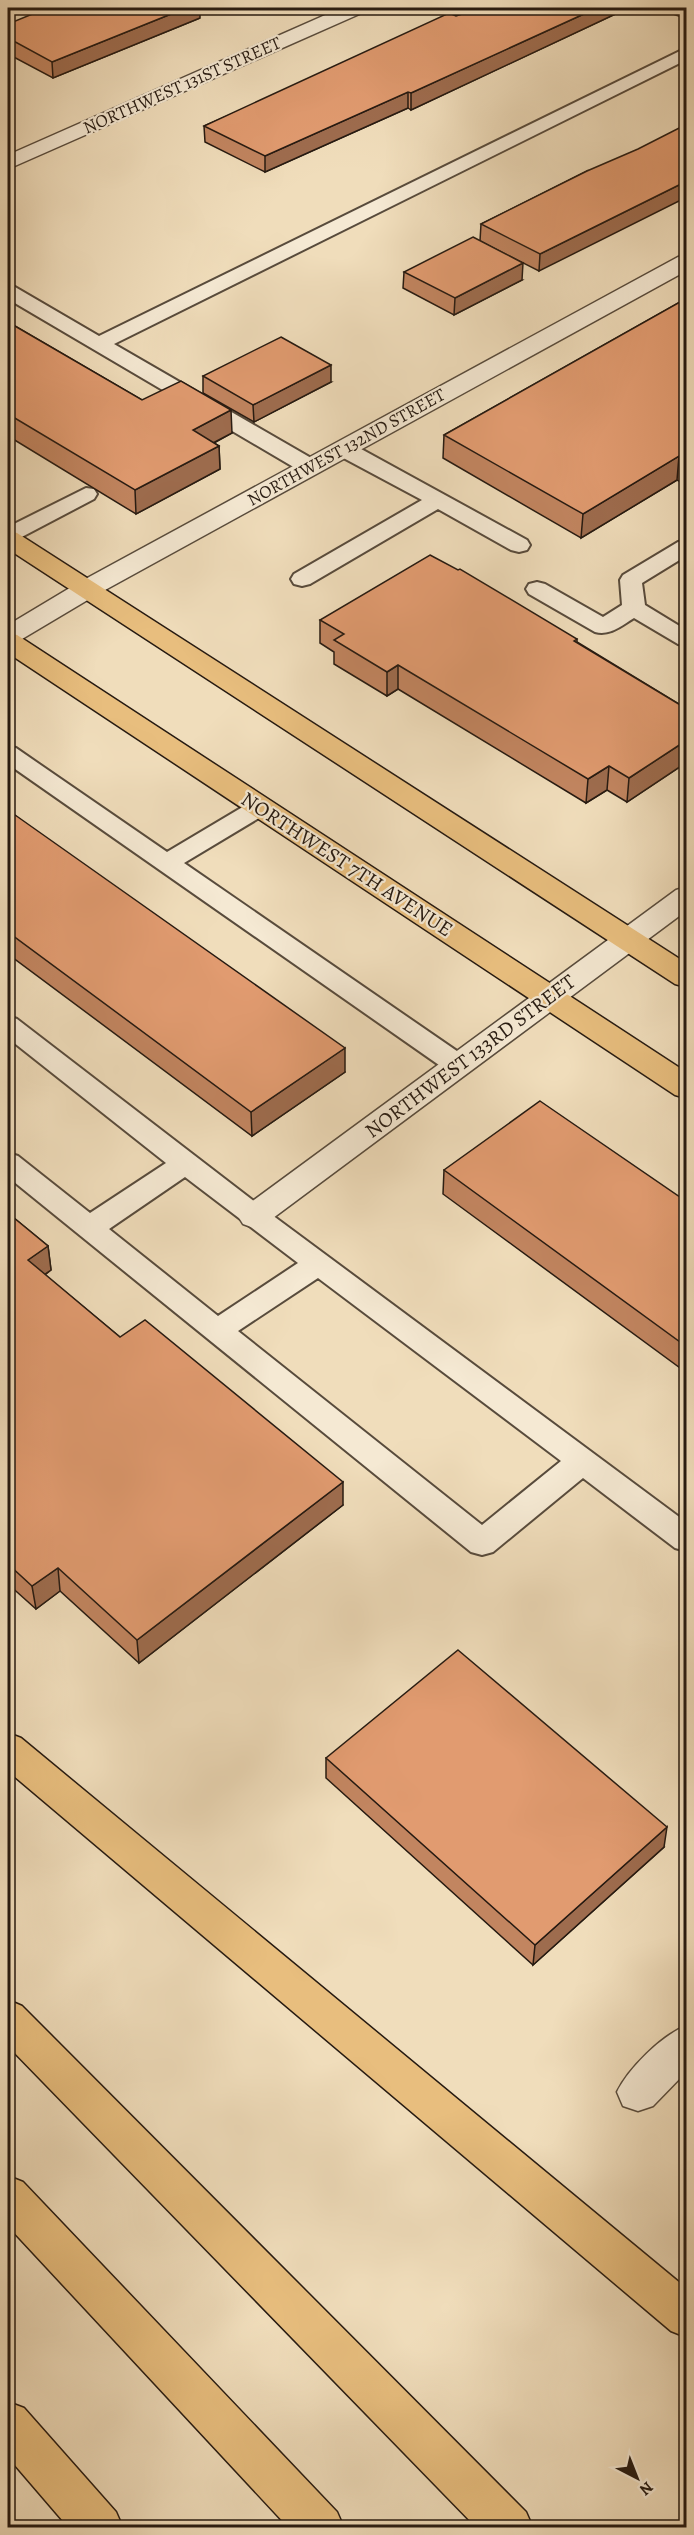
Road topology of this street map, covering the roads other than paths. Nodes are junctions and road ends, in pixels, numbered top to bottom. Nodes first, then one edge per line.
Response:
1 (357, 8) edge
2 (677, 8) edge
3 (687, 12) edge
4 (687, 53) edge
5 (8, 163) edge
6 (687, 262) edge
7 (8, 291) edge
8 (98, 344) junction
9 (344, 449) junction
10 (310, 467) junction
11 (86, 494) edge
12 (438, 500) junction
13 (8, 537) edge
14 (519, 545) dead end
15 (687, 547) edge
16 (87, 589) junction
17 (537, 589) dead end
18 (324, 592) dead end
19 (634, 608) junction
20 (8, 636) edge
21 (687, 639) edge
22 (8, 641) edge
23 (8, 753) edge
24 (260, 807) junction
25 (167, 863) junction
26 (687, 897) edge
27 (627, 939) junction
28 (687, 977) edge
29 (549, 996) junction
30 (8, 1024) edge
31 (458, 1065) junction
32 (687, 1088) edge
33 (8, 1162) edge
34 (186, 1163) junction
35 (255, 1216) junction
36 (89, 1228) junction
37 (318, 1264) junction
38 (218, 1331) junction
39 (584, 1461) junction
40 (687, 1539) edge
41 (8, 1749) edge
42 (8, 2019) edge
43 (687, 2045) edge
44 (638, 2092) dead end
45 (8, 2196) edge
46 (687, 2316) edge
47 (8, 2424) edge
48 (100, 2528) edge
49 (321, 2528) edge
50 (510, 2528) edge

1 - 5 street, NORTHWEST 131ST STREET
2 - 3 street
4 - 8 lane
6 - 9 street, NORTHWEST 132ND STREET
7 - 8 lane
8 - 10 lane
9 - 10 street, NORTHWEST 132ND STREET
9 - 12 lane
10 - 16 street, NORTHWEST 132ND STREET
11 - 13 lane
12 - 14 lane
12 - 18 lane
13 - 16 main road
15 - 19 lane
16 - 20 street, NORTHWEST 132ND STREET
16 - 27 main road
17 - 19 lane
19 - 21 lane
22 - 24 main road, NORTHWEST 7TH AVENUE
23 - 25 lane
24 - 25 lane
24 - 29 main road, NORTHWEST 7TH AVENUE
25 - 31 lane
26 - 27 street, NORTHWEST 133RD STREET
27 - 28 main road
27 - 29 street, NORTHWEST 133RD STREET
29 - 31 street, NORTHWEST 133RD STREET
29 - 32 main road, NORTHWEST 7TH AVENUE
30 - 34 lane
31 - 35 street, NORTHWEST 133RD STREET
33 - 36 lane
34 - 35 lane
34 - 36 lane
35 - 37 lane
36 - 38 lane
37 - 38 lane
37 - 39 lane
38 - 39 lane
39 - 40 lane
41 - 46 main road
42 - 50 main road
43 - 44 street
45 - 49 main road
47 - 48 main road

